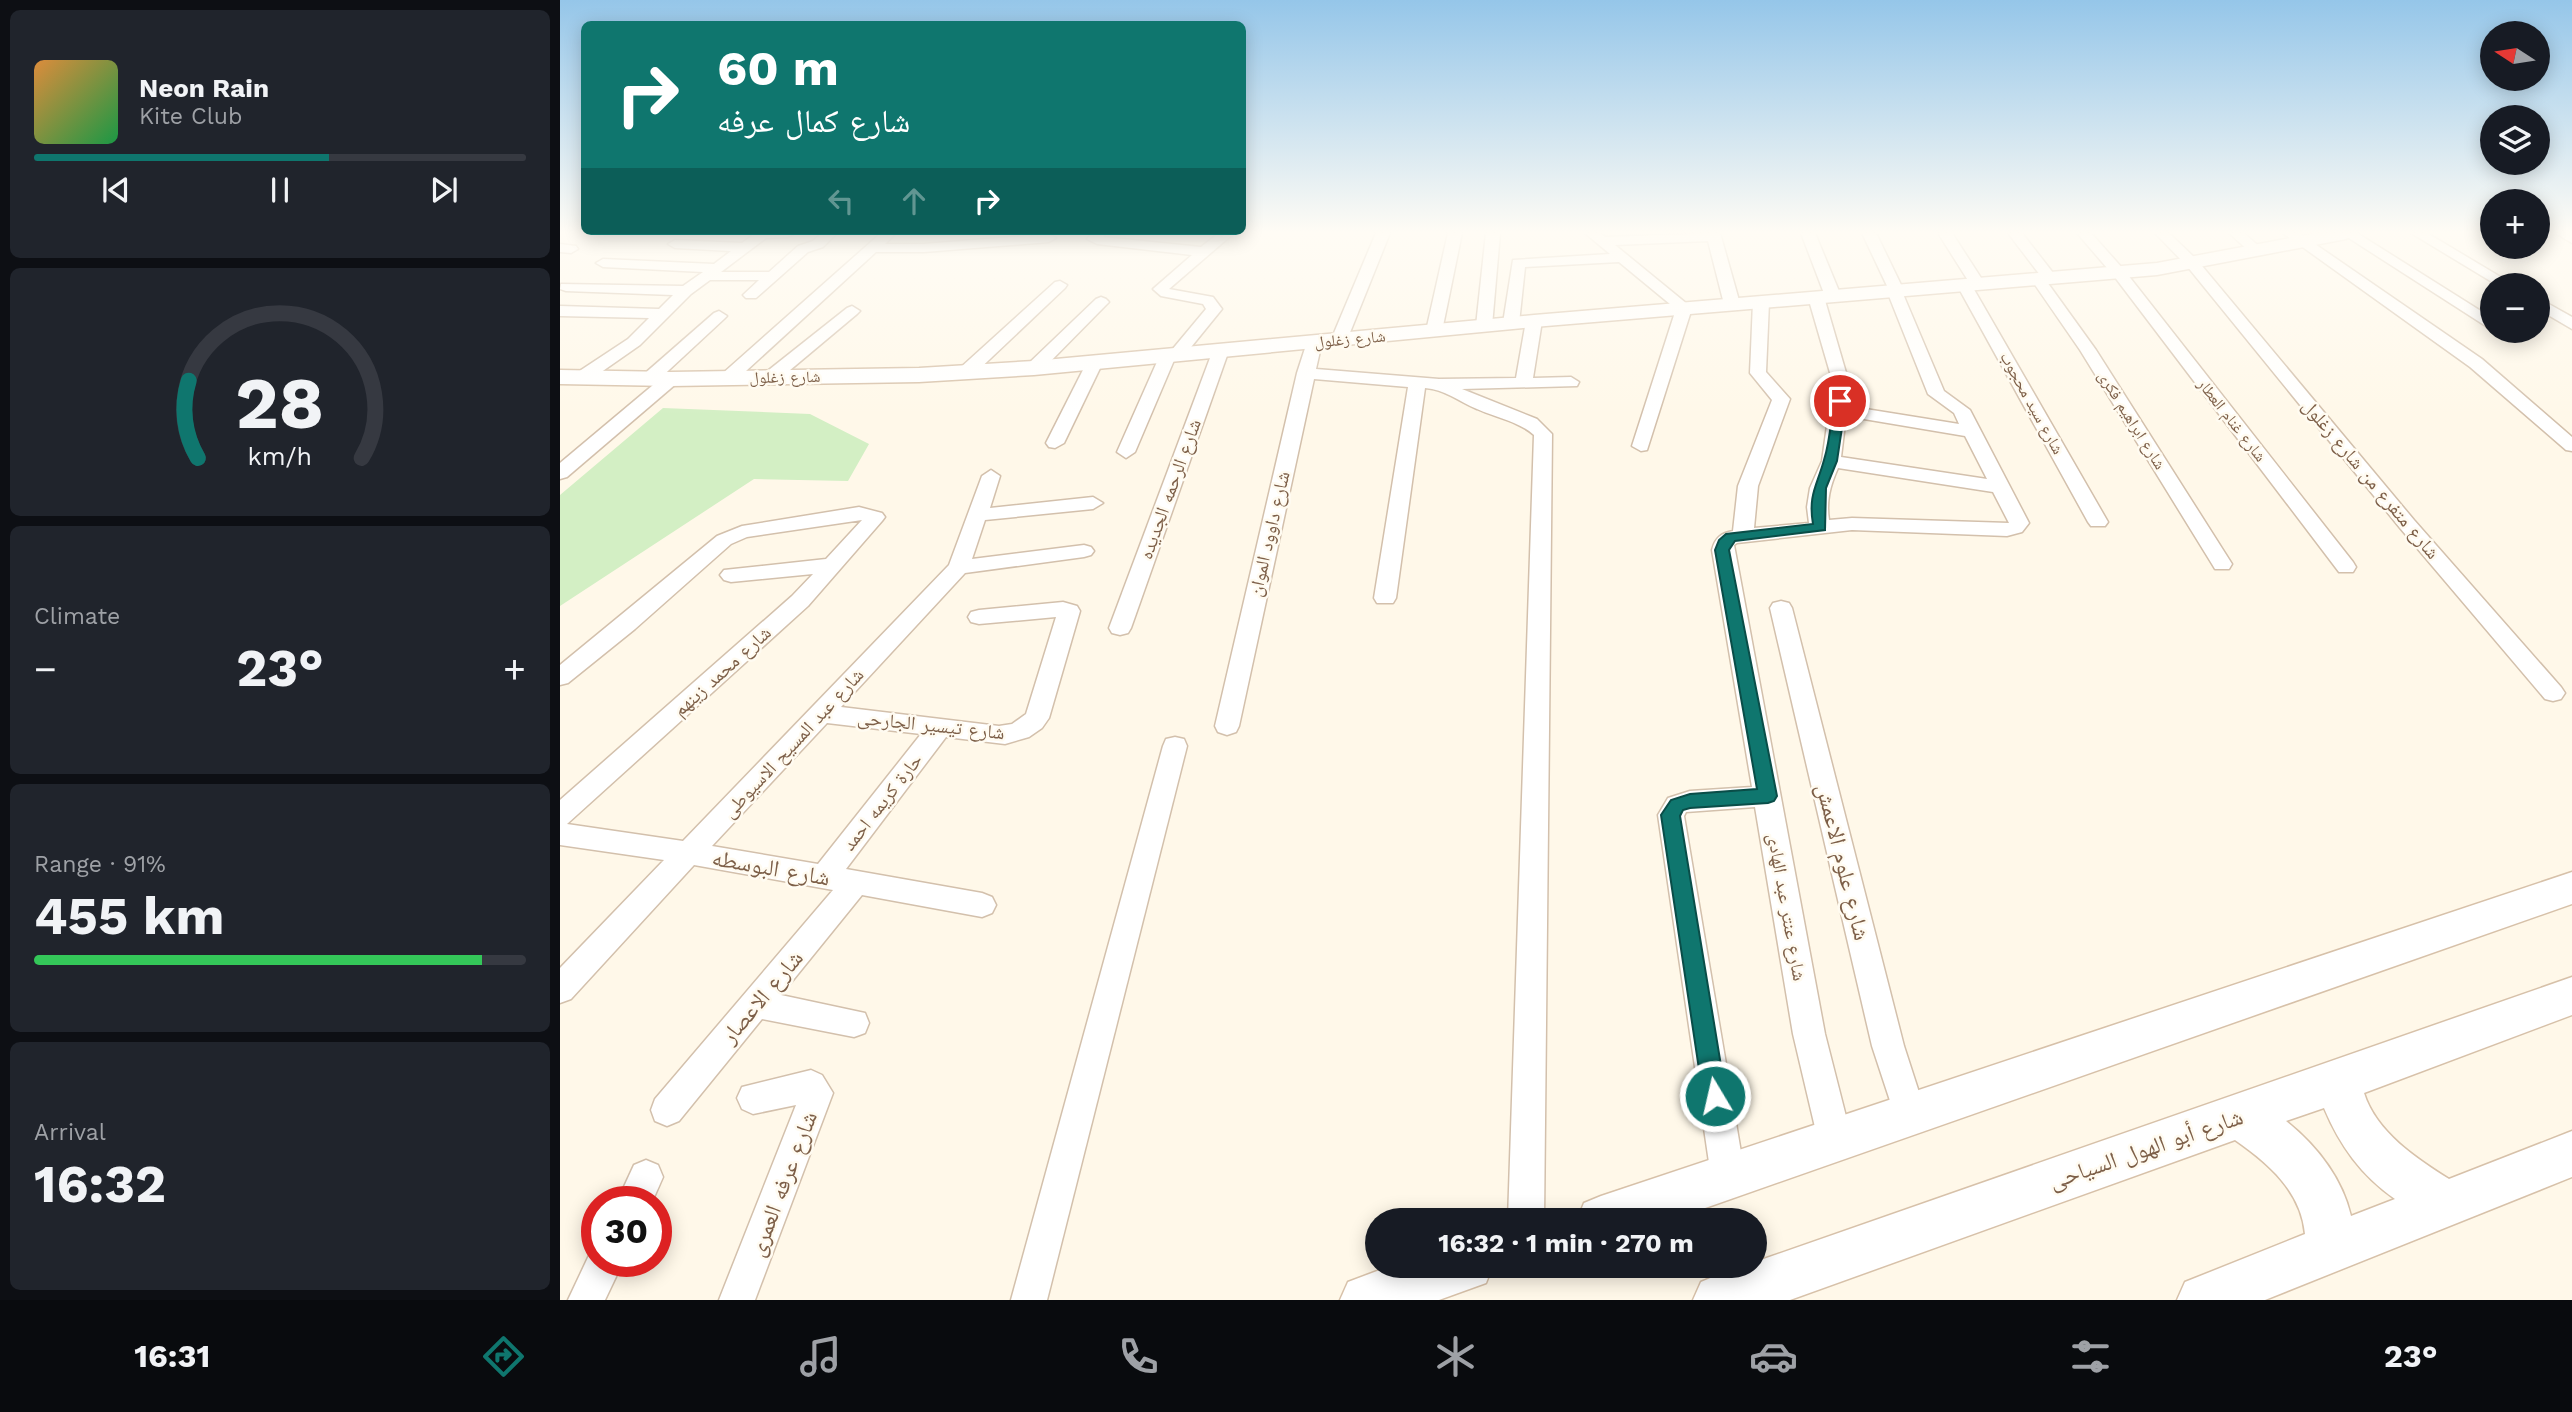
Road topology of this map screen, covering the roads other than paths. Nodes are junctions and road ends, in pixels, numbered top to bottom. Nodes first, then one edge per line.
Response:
1 (682, 294) edge
2 (822, 294) edge
3 (1051, 294) edge
4 (1170, 294) edge
5 (1358, 294) edge
6 (1442, 294) edge
7 (1487, 294) edge
8 (1514, 294) edge
9 (1666, 294) edge
10 (1729, 294) edge
11 (1824, 294) edge
12 (1864, 294) edge
13 (1897, 294) edge
14 (1976, 294) edge
15 (2053, 294) edge
16 (2135, 294) edge
17 (2217, 294) edge
18 (2376, 294) edge
19 (2442, 294) edge
20 (1825, 297) junction
21 (1101, 302) dead end
22 (1761, 302) junction
23 (1732, 304) junction
24 (1684, 309) junction
25 (2550, 310) edge
26 (560, 311) edge
27 (852, 311) dead end
28 (662, 314) junction
29 (719, 316) dead end
30 (2480, 318) edge
31 (1534, 321) junction
32 (1511, 323) junction
33 (2572, 324) edge
34 (1484, 326) junction
35 (1434, 331) junction
36 (1339, 340) junction
37 (1314, 342) junction
38 (1221, 351) junction
39 (1173, 354) junction
40 (1095, 362) junction
41 (1034, 368) junction
42 (966, 372) junction
43 (1305, 373) junction
44 (570, 377) edge
45 (771, 377) junction
46 (660, 379) junction
47 (728, 379) junction
48 (1571, 382) dead end
49 (1428, 383) junction
50 (1523, 384) junction
51 (1838, 410) junction
52 (1973, 432) junction
53 (1055, 443) dead end
54 (1641, 446) dead end
55 (2572, 446) edge
56 (1126, 452) dead end
57 (1831, 461) junction
58 (564, 466) edge
59 (991, 476) dead end
60 (2001, 487) junction
61 (1093, 503) dead end
62 (977, 515) junction
63 (2098, 522) dead end
64 (1820, 527) junction
65 (1732, 543) junction
66 (1084, 551) dead end
67 (2222, 564) dead end
68 (833, 565) junction
69 (959, 567) junction
70 (2346, 567) dead end
71 (731, 575) dead end
72 (1385, 598) dead end
73 (1781, 608) dead end
74 (979, 617) dead end
75 (1121, 628) dead end
76 (560, 677) edge
77 (2553, 693) dead end
78 (820, 713) junction
79 (1227, 726) dead end
80 (940, 728) junction
81 (1175, 746) dead end
82 (1768, 796) junction
83 (560, 816) edge
84 (560, 834) edge
85 (688, 853) junction
86 (824, 877) junction
87 (856, 883) junction
88 (2572, 888) edge
89 (982, 905) dead end
90 (560, 989) edge
91 (2572, 996) edge
92 (755, 1004) junction
93 (854, 1023) dead end
94 (2339, 1082) junction
95 (753, 1098) dead end
96 (667, 1110) dead end
97 (1910, 1115) junction
98 (2239, 1116) junction
99 (1835, 1140) junction
100 (2572, 1154) edge
101 (1728, 1176) junction
102 (2448, 1205) junction
103 (1526, 1208) edge
104 (1636, 1208) edge
105 (2331, 1247) junction
106 (598, 1277) edge
107 (1430, 1278) edge
108 (586, 1300) edge
109 (737, 1300) edge
110 (1029, 1300) edge
111 (1366, 1300) edge
112 (1719, 1300) edge
113 (2203, 1300) edge

1 - 28 street
2 - 47 street
3 - 42 street
4 - 39 street
5 - 36 street
6 - 35 street
7 - 34 street
8 - 32 street
9 - 24 street
10 - 23 street
11 - 20 street
12 - 20 street, شارع زغلول
13 - 52 street
14 - 63 street, شارع سيد محجوب
15 - 67 street, شارع ابراهيم فكرى
16 - 70 street, شارع غنام العطار
17 - 77 street, شارع متفرع من شارع زغلول
18 - 55 street
19 - 30 street
20 - 22 street, شارع زغلول
20 - 51 street
21 - 41 street
22 - 23 street, شارع زغلول
22 - 65 street
23 - 24 street, شارع زغلول
24 - 31 street, شارع زغلول
24 - 54 street
25 - 33 street
26 - 28 street
27 - 45 street
28 - 44 street
29 - 46 street
31 - 32 street, شارع زغلول
31 - 50 street
32 - 34 street, شارع زغلول
34 - 35 street, شارع زغلول
35 - 36 street, شارع زغلول
36 - 37 street, شارع زغلول
37 - 38 street, شارع زغلول
37 - 43 street, شارع داوود الموان
38 - 39 street, شارع زغلول
38 - 75 street, شارع الرحمه الجديده
39 - 40 street, شارع زغلول
39 - 56 street
40 - 41 street, شارع زغلول
40 - 53 street
41 - 42 street, شارع زغلول
42 - 45 street, شارع زغلول
43 - 49 street
43 - 79 street, شارع داوود الموان
44 - 46 street, شارع زغلول
45 - 47 street, شارع زغلول
46 - 47 street, شارع زغلول
46 - 58 street
48 - 50 street
49 - 50 street
49 - 72 street
49 - 103 street
51 - 52 street
51 - 57 street
52 - 60 street
57 - 60 street
57 - 64 street
59 - 62 street, شارع عبد المسيح الاسيوطى
60 - 64 street
61 - 62 street
62 - 69 street, شارع عبد المسيح الاسيوطى
64 - 65 street
65 - 82 street, شارع عنتر عبد الهادى
66 - 69 street
68 - 71 street
68 - 76 street, شارع محمد زينهم
68 - 83 street, شارع محمد زينهم
69 - 78 street, شارع عبد المسيح الاسيوطى
73 - 97 street, شارع علوم الاعمش
74 - 80 street, شارع تيسير الجارحى
78 - 80 street, شارع تيسير الجارحى
78 - 85 street, شارع عبد المسيح الاسيوطى
80 - 86 street, حارة كريمه احمد
81 - 110 street
82 - 99 street, شارع عنتر عبد الهادى
82 - 101 street
84 - 85 street, شارع البوسطه
85 - 86 street, شارع البوسطه
85 - 90 street, شارع عبد المسيح الاسيوطى
86 - 87 street, شارع البوسطه
87 - 89 street, شارع البوسطه
87 - 92 street, شارع الاعصار
88 - 97 street
91 - 94 street, شارع أبو الهول السياحى
92 - 93 street
92 - 96 street, شارع الاعصار
94 - 98 street, شارع أبو الهول السياحى
94 - 102 street
95 - 109 street, شارع عرفه العمرى
97 - 99 street
98 - 105 street
98 - 112 street, شارع أبو الهول السياحى
99 - 101 street
100 - 102 street
101 - 104 street
102 - 105 street
105 - 113 street
106 - 108 street
107 - 111 street

